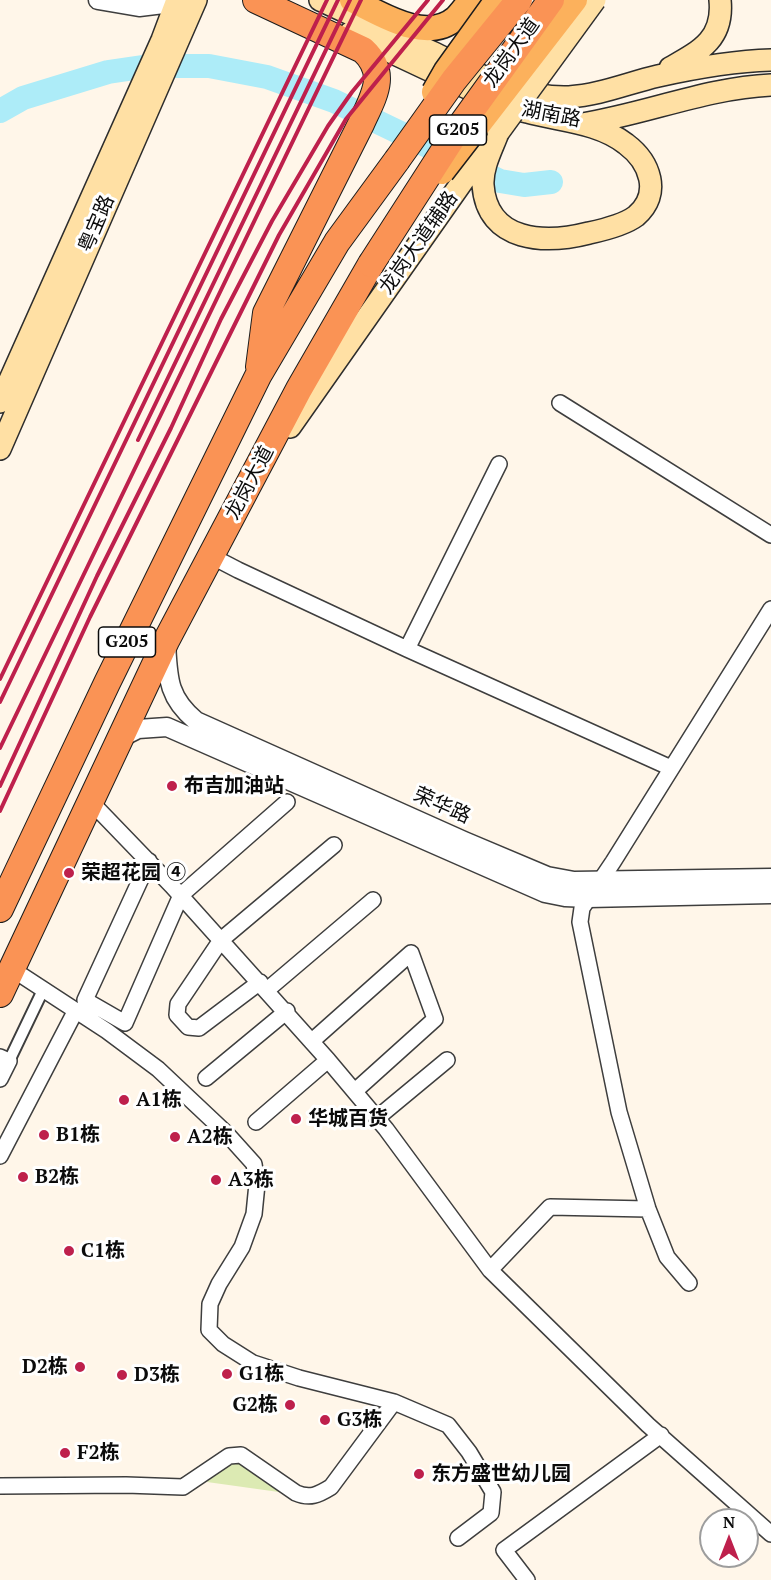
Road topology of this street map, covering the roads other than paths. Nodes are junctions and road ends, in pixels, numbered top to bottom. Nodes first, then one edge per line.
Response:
1 (98, 0) edge
2 (256, 0) edge
3 (279, 0) edge
4 (320, 0) edge
5 (352, 0) edge
6 (471, 0) edge
7 (497, 0) edge
8 (519, 0) edge
9 (551, 0) edge
10 (575, 0) edge
11 (595, 0) edge
12 (720, 0) edge
13 (186, 1) edge
14 (771, 60) edge
15 (657, 76) junction
16 (771, 85) edge
17 (147, 90) junction
18 (581, 124) junction
19 (498, 133) junction
20 (397, 160) junction
21 (371, 264) junction
22 (258, 376) junction
23 (0, 402) edge
24 (560, 403) dead end
25 (0, 447) edge
26 (499, 464) dead end
27 (247, 489) junction
28 (771, 534) edge
29 (211, 556) junction
30 (771, 609) edge
31 (166, 641) junction
32 (407, 649) junction
33 (120, 738) junction
34 (671, 768) junction
35 (91, 802) junction
36 (287, 802) dead end
37 (334, 845) dead end
38 (149, 861) junction
39 (771, 878) edge
40 (600, 881) junction
41 (771, 894) edge
42 (181, 895) junction
43 (588, 898) junction
44 (373, 900) dead end
45 (0, 909) edge
46 (221, 940) junction
47 (12, 969) junction
48 (263, 986) junction
49 (44, 988) junction
50 (0, 994) edge
51 (76, 1010) junction
52 (286, 1011) junction
53 (312, 1041) junction
54 (4, 1059) edge
55 (328, 1060) junction
56 (447, 1060) dead end
57 (206, 1078) dead end
58 (0, 1079) edge
59 (355, 1091) junction
60 (377, 1118) junction
61 (256, 1122) dead end
62 (0, 1156) edge
63 (648, 1209) junction
64 (490, 1270) junction
65 (689, 1282) dead end
66 (394, 1402) junction
67 (662, 1435) junction
68 (0, 1486) edge
69 (771, 1534) edge
70 (458, 1538) dead end
71 (527, 1580) edge

1 - 13 street
2 - 22 highway
3 - 18 main road, 湖南路
4 - 15 main road, 湖南路
5 - 6 main road
7 - 20 main road, bridge
8 - 20 highway, 龙岗大道 / G205, bridge
9 - 21 highway, 龙岗大道 / G205, bridge
10 - 21 main road, 龙岗大道辅路, bridge
11 - 19 main road, 龙岗大道辅路, bridge
12 - 15 main road
13 - 17 main road
14 - 15 main road, 湖南路
16 - 18 main road, 湖南路
17 - 23 main road, 粤宝路
17 - 25 main road, 粤宝路
18 - 19 main road
19 - 27 main road, 龙岗大道辅路
20 - 22 highway, 龙岗大道 / G205
21 - 27 highway, 龙岗大道 / G205
22 - 45 highway, 龙岗大道 / G205
24 - 28 street
26 - 32 street
27 - 29 highway, 龙岗大道 / G205
29 - 31 highway, 龙岗大道 / G205
29 - 32 street
30 - 34 street
31 - 33 highway, 龙岗大道 / G205
31 - 40 street, 荣华路
32 - 34 street
33 - 35 highway, 龙岗大道 / G205
33 - 43 street, 荣华路
34 - 40 street
35 - 38 street
35 - 47 highway, 龙岗大道 / G205
36 - 42 street
37 - 46 street
38 - 42 street
38 - 42 street
39 - 40 street, 荣华路
40 - 43 street
41 - 43 street, 荣华路
42 - 46 street
43 - 63 street
44 - 48 street
46 - 48 street
46 - 48 street
47 - 49 street
47 - 50 highway, 龙岗大道 / G205
48 - 52 street
49 - 51 street
49 - 54 street
51 - 62 street
51 - 66 street
52 - 53 street
52 - 57 street
53 - 55 street
53 - 59 street
54 - 58 street
55 - 59 street
55 - 61 street
56 - 60 street
59 - 60 street
60 - 64 street
63 - 64 street
63 - 65 street
64 - 67 street
66 - 68 street
66 - 70 street
67 - 69 street
67 - 71 street

